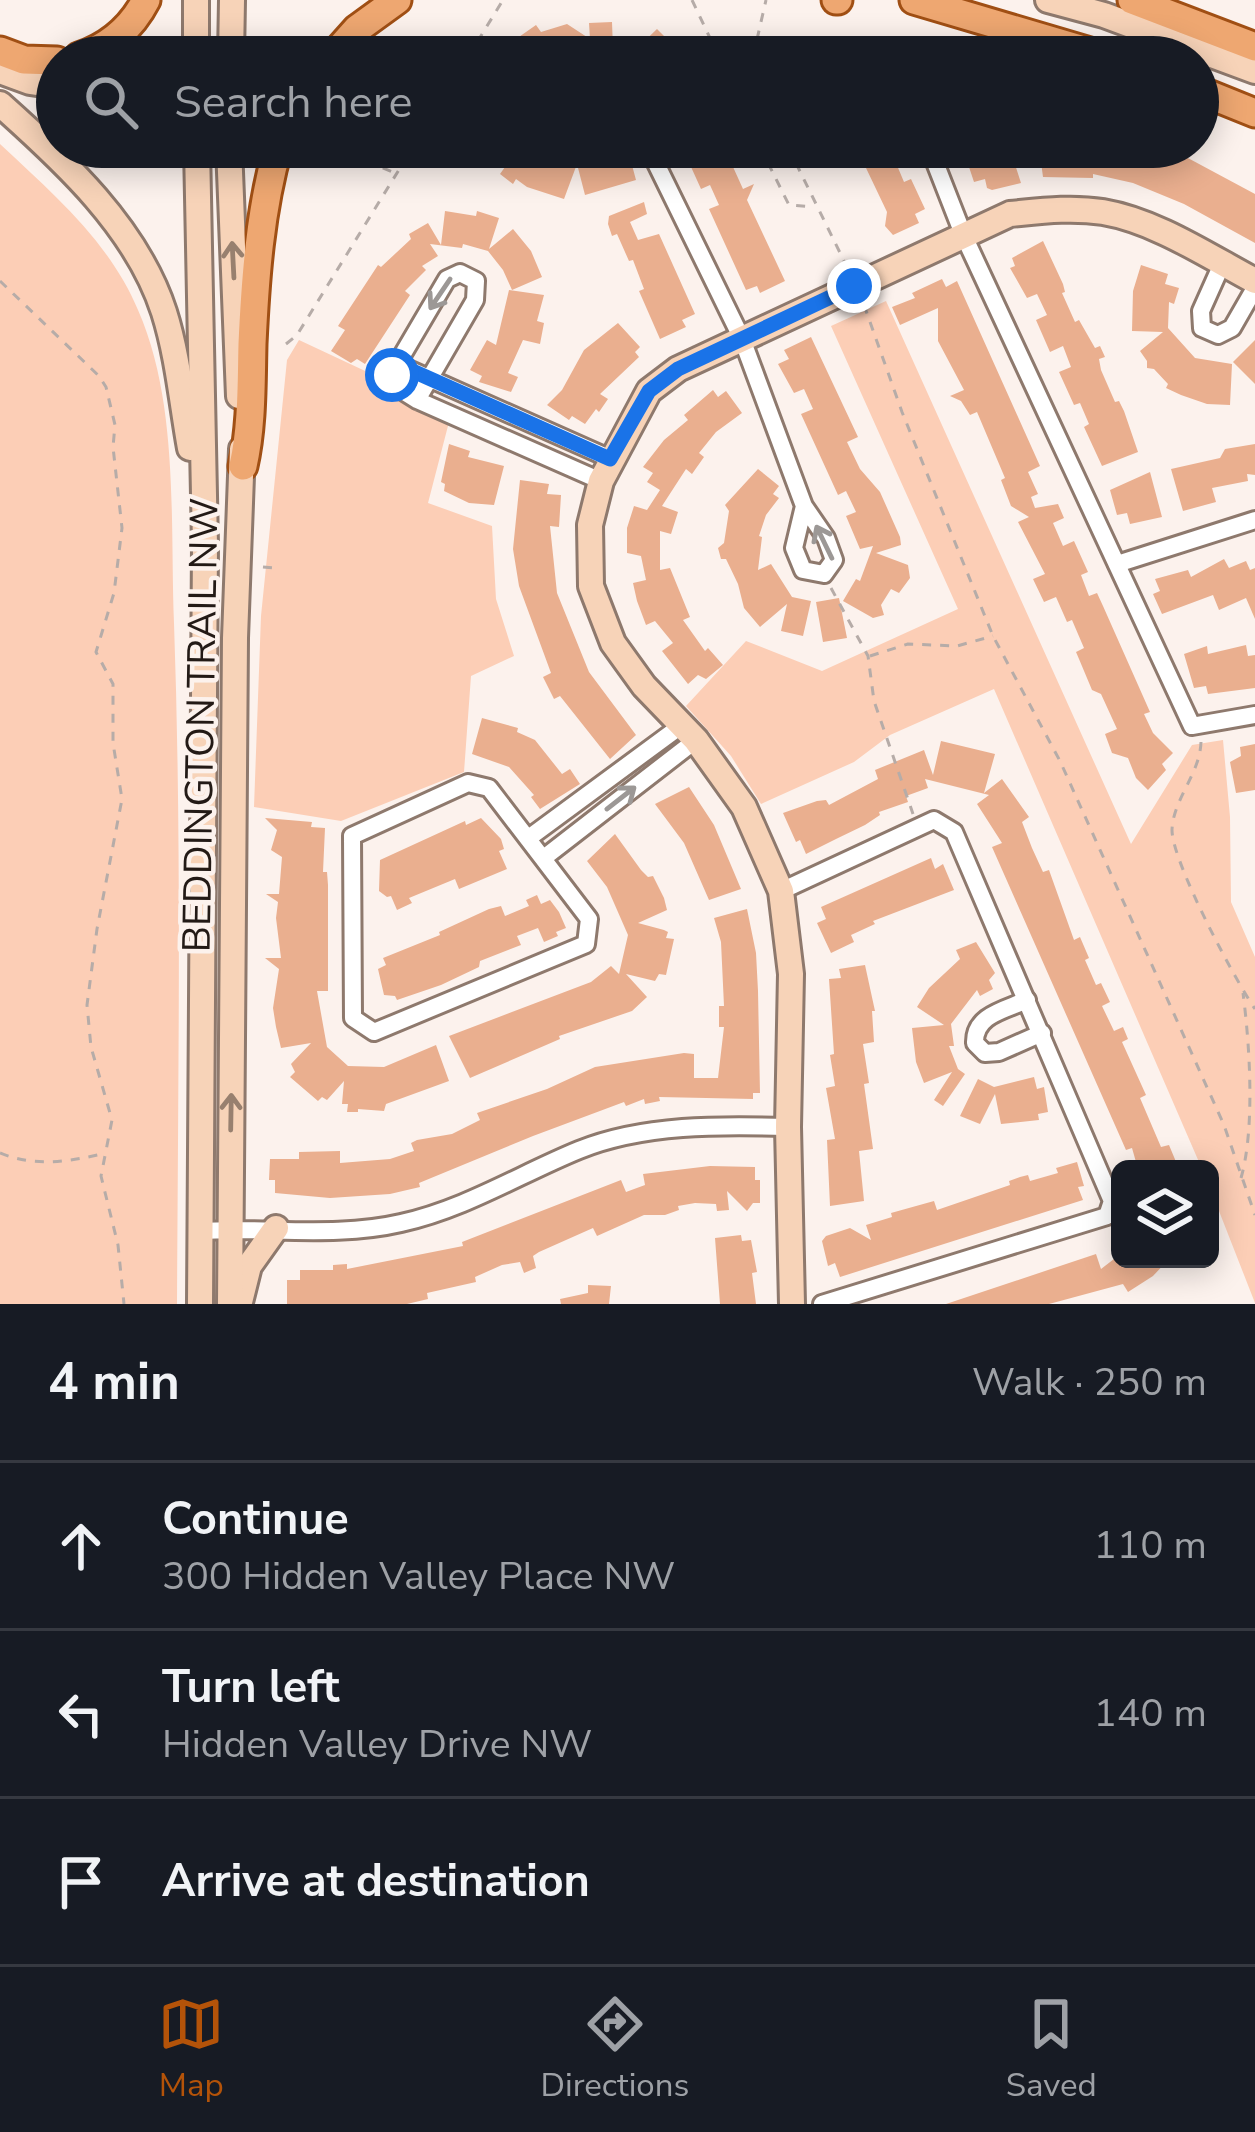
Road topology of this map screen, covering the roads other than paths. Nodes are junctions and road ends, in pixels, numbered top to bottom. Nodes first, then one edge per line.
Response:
1 (146, 0) edge
2 (196, 0) edge
3 (232, 0) edge
4 (397, 0) edge
5 (914, 0) edge
6 (1048, 0) edge
7 (1132, 0) edge
8 (119, 36) edge
9 (196, 36) edge
10 (231, 36) edge
11 (351, 36) edge
12 (1036, 36) edge
13 (1161, 36) edge
14 (1255, 47) edge
15 (0, 51) edge
16 (1219, 58) edge
17 (36, 61) edge
18 (0, 71) edge
19 (1255, 71) edge
20 (36, 83) edge
21 (1219, 98) edge
22 (0, 104) edge
23 (1255, 112) edge
24 (36, 140) edge
25 (64, 168) edge
26 (196, 168) edge
27 (230, 168) edge
28 (273, 168) edge
29 (658, 168) edge
30 (937, 168) edge
31 (963, 234) junction
32 (1222, 264) junction
33 (1255, 285) edge
34 (742, 339) junction
35 (397, 364) junction
36 (429, 379) junction
37 (417, 400) junction
38 (242, 466) junction
39 (606, 470) junction
40 (804, 506) junction
41 (1255, 520) edge
42 (203, 522) junction
43 (1117, 564) junction
44 (1255, 715) edge
45 (689, 732) junction
46 (530, 838) junction
47 (545, 857) junction
48 (782, 891) junction
49 (1027, 1000) junction
50 (1042, 1033) junction
51 (788, 1127) junction
52 (276, 1228) junction
53 (230, 1229) junction
54 (200, 1231) junction
55 (200, 1304) edge
56 (230, 1304) edge
57 (240, 1304) edge
58 (792, 1304) edge
59 (822, 1304) edge

1 - 8 main road
2 - 9 main road
3 - 10 main road
4 - 11 main road
5 - 12 main road
6 - 13 main road
7 - 14 main road
15 - 17 main road
16 - 19 main road
18 - 20 main road
21 - 23 main road
22 - 24 main road
25 - 42 main road
26 - 42 main road, BEDDINGTON TRAIL NW
38 -> 27 main road, BEDDINGTON TRAIL NW
28 - 38 main road
29 - 34 street
30 - 31 street
31 - 32 main road
31 - 34 main road
31 - 43 street
32 - 33 main road
32 - 33 street
34 - 39 main road
34 - 40 street
35 - 36 street
36 -> 35 street
35 - 37 street
36 - 37 street
36 - 39 street
37 - 39 street
53 -> 38 main road, BEDDINGTON TRAIL NW
39 - 45 main road
40 -> 40 street
41 - 43 street
42 - 54 main road, BEDDINGTON TRAIL NW
43 - 44 street
45 - 46 street
47 -> 45 street
45 - 48 main road
46 - 47 street
46 - 47 street
48 - 49 street
48 - 51 main road
49 - 50 street
49 - 50 street
50 - 59 street
51 - 52 street
51 - 58 main road
52 - 53 street
52 - 57 main road
53 - 54 street
53 - 56 main road, BEDDINGTON TRAIL NW
54 - 55 main road, BEDDINGTON TRAIL NW

